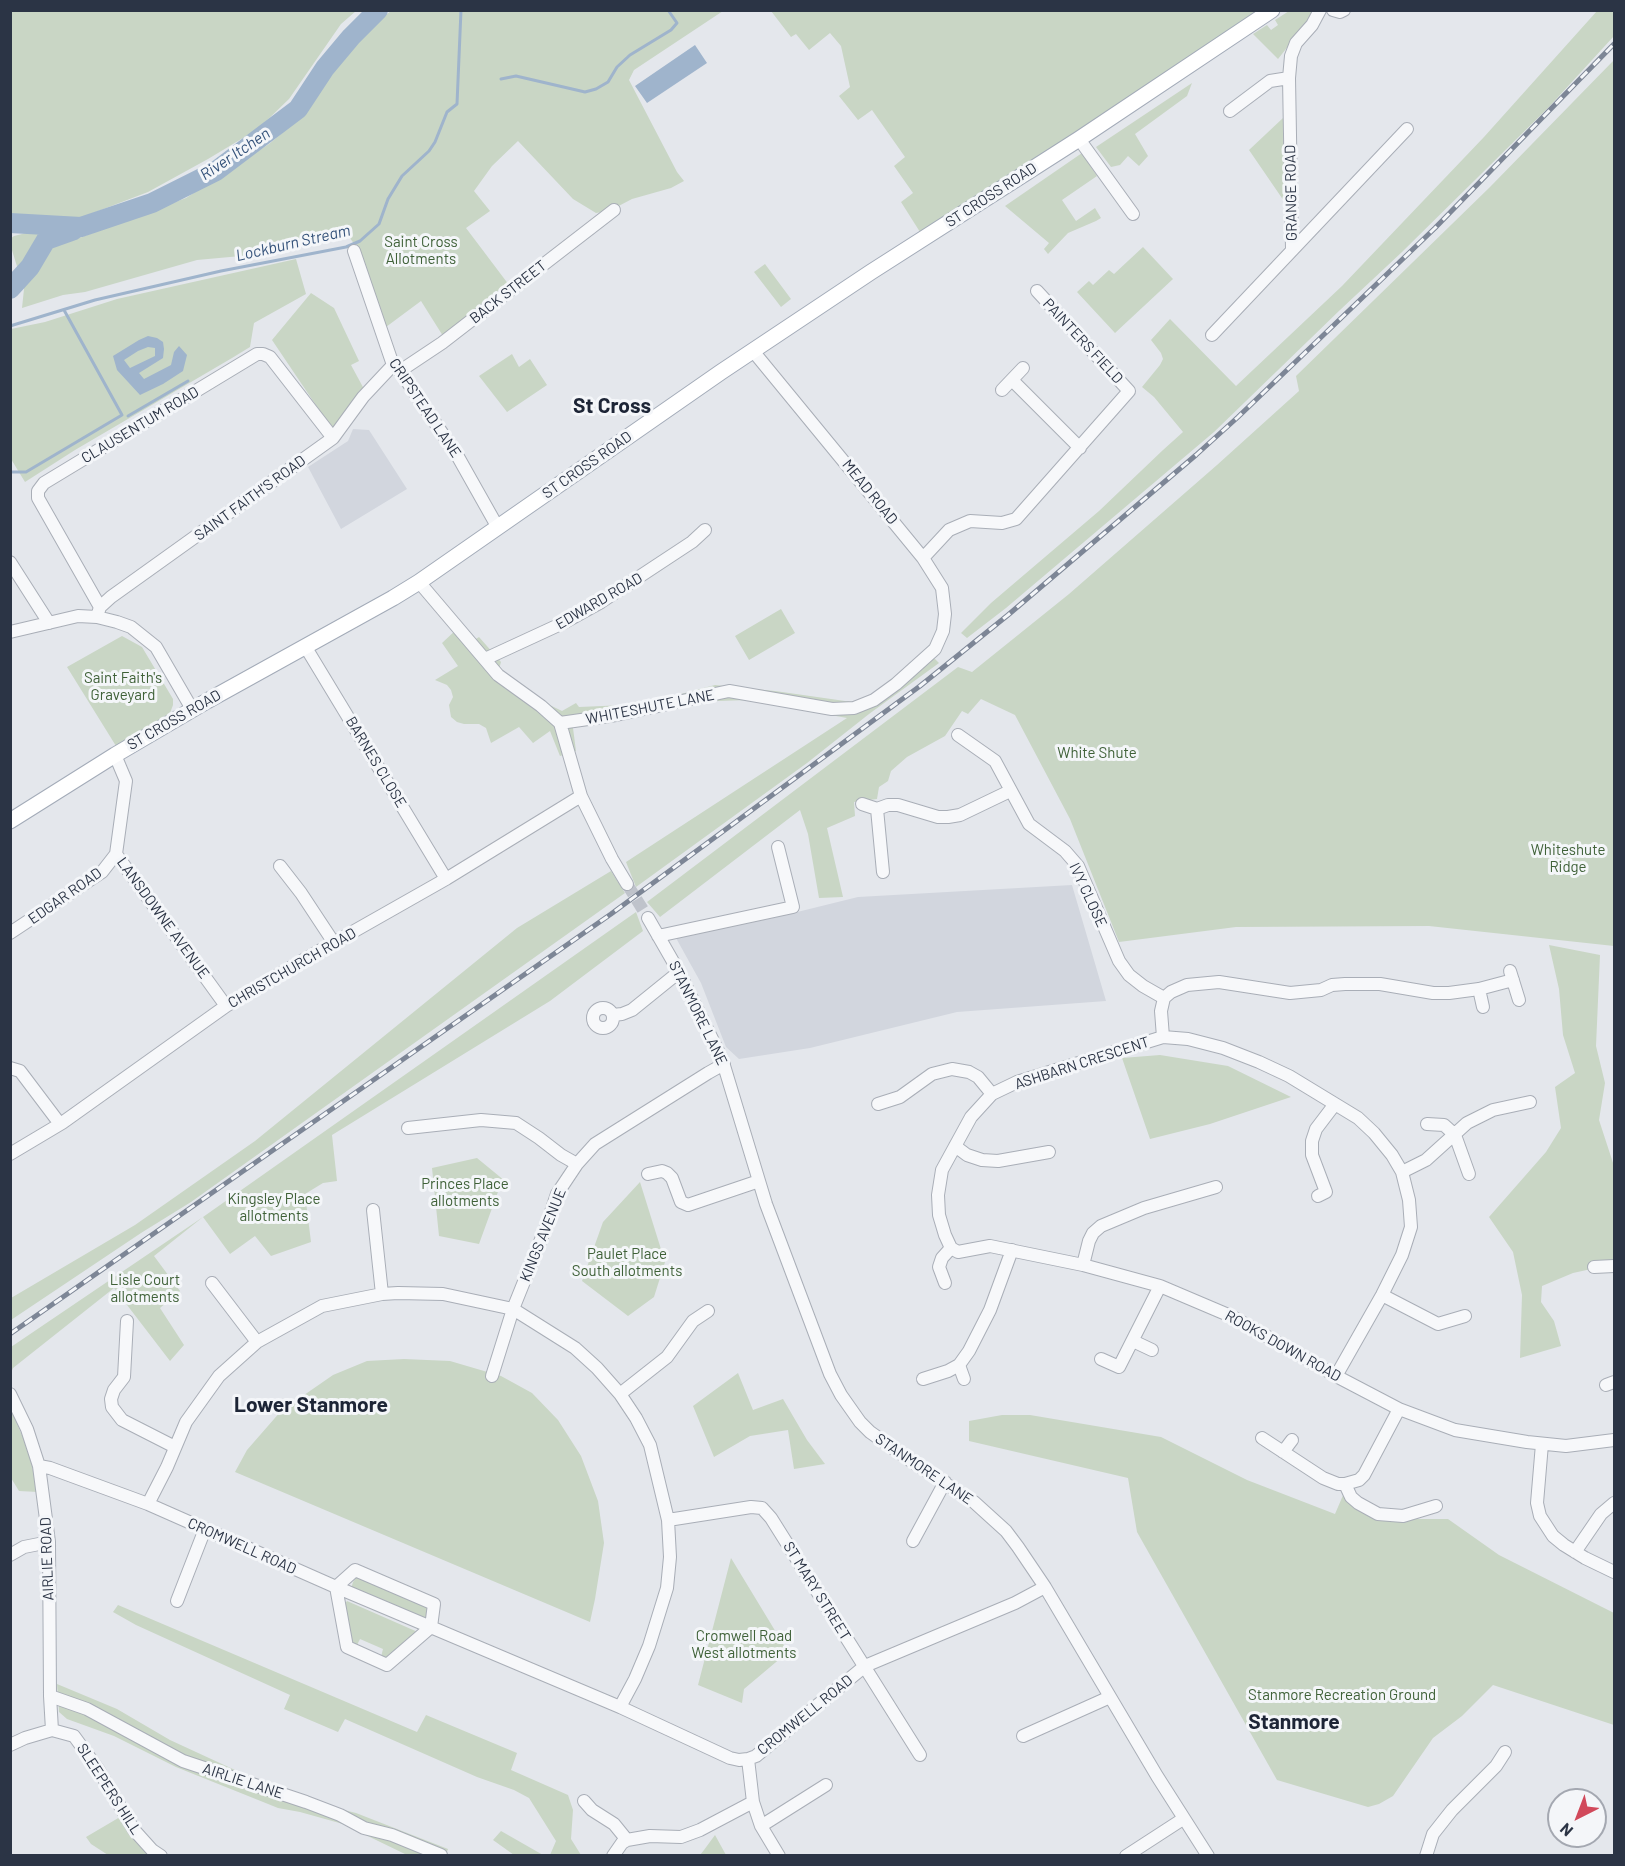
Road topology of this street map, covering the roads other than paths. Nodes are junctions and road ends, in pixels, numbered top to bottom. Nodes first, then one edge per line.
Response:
1 (1272, 10) edge
2 (1320, 10) edge
3 (1333, 10) edge
4 (1344, 10) edge
5 (1288, 78) junction
6 (1230, 111) dead end
7 (1407, 129) dead end
8 (1079, 139) junction
9 (614, 210) dead end
10 (1133, 214) dead end
11 (1292, 249) junction
12 (354, 251) dead end
13 (1037, 291) dead end
14 (1212, 335) dead end
15 (753, 351) junction
16 (397, 368) junction
17 (1023, 368) dead end
18 (1012, 380) junction
19 (1002, 390) dead end
20 (333, 438) junction
21 (1080, 448) junction
22 (497, 526) junction
23 (705, 530) dead end
24 (923, 558) junction
25 (10, 562) edge
26 (419, 582) junction
27 (98, 612) junction
28 (49, 623) junction
29 (10, 632) edge
30 (305, 646) junction
31 (935, 649) joint
32 (485, 659) junction
33 (192, 709) junction
34 (560, 723) junction
35 (958, 735) dead end
36 (115, 754) junction
37 (1010, 791) junction
38 (581, 796) junction
39 (862, 804) dead end
40 (877, 809) junction
41 (10, 821) edge
42 (778, 847) dead end
43 (116, 854) junction
44 (280, 866) dead end
45 (883, 872) dead end
46 (446, 879) junction
47 (627, 884) tunnel mouth
48 (648, 918) tunnel mouth
49 (10, 933) edge
50 (658, 936) junction
51 (334, 943) junction
52 (679, 972) junction
53 (1479, 989) junction
54 (1164, 998) junction
55 (1519, 1000) dead end
56 (226, 1006) junction
57 (1483, 1007) dead end
58 (613, 1015) dead end
59 (1163, 1037) junction
60 (724, 1064) junction
61 (10, 1068) edge
62 (992, 1094) junction
63 (1530, 1102) dead end
64 (878, 1104) dead end
65 (1335, 1104) junction
66 (60, 1124) junction
67 (1427, 1125) dead end
68 (408, 1128) dead end
69 (1455, 1135) junction
70 (955, 1146) junction
71 (1049, 1152) dead end
72 (10, 1154) edge
73 (577, 1164) junction
74 (1402, 1172) junction
75 (648, 1174) dead end
76 (1469, 1174) dead end
77 (759, 1181) junction
78 (1216, 1187) dead end
79 (1318, 1196) dead end
80 (374, 1210) dead end
81 (951, 1248) junction
82 (1012, 1250) junction
83 (1083, 1265) junction
84 (1614, 1266) edge
85 (1594, 1267) dead end
86 (212, 1282) dead end
87 (945, 1283) dead end
88 (1160, 1286) junction
89 (382, 1294) junction
90 (1382, 1295) junction
91 (513, 1309) junction
92 (708, 1311) dead end
93 (1465, 1316) dead end
94 (127, 1321) dead end
95 (1133, 1341) junction
96 (258, 1342) junction
97 (1152, 1350) dead end
98 (1101, 1359) dead end
99 (959, 1365) junction
100 (492, 1376) dead end
101 (1336, 1376) junction
102 (923, 1379) dead end
103 (964, 1379) dead end
104 (10, 1394) edge
105 (620, 1394) junction
106 (1399, 1408) junction
107 (1262, 1438) dead end
108 (1292, 1440) dead end
109 (1614, 1440) edge
110 (1542, 1444) junction
111 (175, 1447) junction
112 (1283, 1452) junction
113 (39, 1466) junction
114 (945, 1482) junction
115 (1345, 1484) junction
116 (1614, 1503) edge
117 (148, 1504) junction
118 (1436, 1506) dead end
119 (668, 1520) junction
120 (205, 1529) junction
121 (913, 1541) dead end
122 (48, 1542) junction
123 (1575, 1552) junction
124 (10, 1555) edge
125 (1614, 1572) edge
126 (336, 1587) junction
127 (1045, 1587) junction
128 (177, 1601) dead end
129 (431, 1627) junction
130 (865, 1666) junction
131 (50, 1696) junction
132 (1110, 1697) junction
133 (620, 1707) junction
134 (52, 1730) junction
135 (1023, 1736) dead end
136 (10, 1745) edge
137 (1505, 1752) dead end
138 (920, 1755) dead end
139 (748, 1759) junction
140 (826, 1785) dead end
141 (584, 1802) dead end
142 (753, 1802) junction
143 (1183, 1819) junction
144 (761, 1826) junction
145 (627, 1840) junction
146 (441, 1855) edge
147 (161, 1856) edge
148 (613, 1856) edge
149 (779, 1856) edge
150 (1126, 1856) edge
151 (1208, 1856) edge
152 (1426, 1856) edge

1 - 8 main road, ST CROSS ROAD
2 - 5 street, GRANGE ROAD
3 - 4 street
5 - 6 street
5 - 11 street, GRANGE ROAD
7 - 11 street, GRANGE ROAD
8 - 10 street
8 - 15 main road, ST CROSS ROAD
9 - 16 street, BACK STREET
11 - 14 street
12 - 16 street, CRIPSTEAD LANE
13 - 21 street, PAINTERS FIELD
15 - 22 main road, ST CROSS ROAD
15 - 24 street, MEAD ROAD
16 - 20 street, SAINT FAITH'S ROAD
16 - 22 street, CRIPSTEAD LANE
17 - 18 street
18 - 19 street
18 - 21 street
20 - 27 street, SAINT FAITH'S ROAD
20 - 27 street, CLAUSENTUM ROAD
21 - 24 street
22 - 26 main road, ST CROSS ROAD
23 - 32 street, EDWARD ROAD
24 - 31 street, MEAD ROAD
25 - 28 street
26 - 30 main road, ST CROSS ROAD
26 - 32 street
27 - 28 street
27 - 33 street
28 - 29 street
30 - 33 main road, ST CROSS ROAD
30 - 46 street, BARNES CLOSE
31 - 34 street, WHITESHUTE LANE
32 - 34 street
33 - 36 main road, ST CROSS ROAD
34 - 38 street
35 - 37 street, IVY CLOSE
36 - 41 main road, ST CROSS ROAD
36 - 43 street, LANSDOWNE AVENUE
37 - 40 street
37 - 54 street, IVY CLOSE
38 - 46 street, CHRISTCHURCH ROAD
38 - 47 street
39 - 40 street
40 - 45 street
42 - 50 street
43 - 49 street, EDGAR ROAD
43 - 56 street, LANSDOWNE AVENUE
44 - 51 street
46 - 51 street, CHRISTCHURCH ROAD
48 - 50 street, STANMORE LANE
50 - 52 street, STANMORE LANE
51 - 56 street, CHRISTCHURCH ROAD
52 - 58 street
52 - 60 street, STANMORE LANE
53 - 54 street
53 - 55 street
53 - 57 street
54 - 59 street
56 - 66 street, CHRISTCHURCH ROAD
59 - 62 street, ASHBARN CRESCENT
59 - 65 street, ASHBARN CRESCENT
60 - 73 street, KINGS AVENUE
60 - 77 street, STANMORE LANE
61 - 66 street
62 - 64 street
62 - 70 street, ASHBARN CRESCENT
63 - 69 street
65 - 74 street, ASHBARN CRESCENT
65 - 79 street
66 - 72 street, CHRISTCHURCH ROAD
67 - 69 street
68 - 73 street
69 - 74 street
69 - 76 street
70 - 71 street
70 - 81 street, ASHBARN CRESCENT
73 - 91 street, KINGS AVENUE
74 - 90 street, ASHBARN CRESCENT
75 - 77 street
77 - 114 street, STANMORE LANE
78 - 83 street
80 - 89 street
81 - 82 street, ROOKS DOWN ROAD
81 - 87 street
82 - 83 street, ROOKS DOWN ROAD
82 - 99 street
83 - 88 street, ROOKS DOWN ROAD
84 - 85 street
86 - 96 street
88 - 95 street
88 - 101 street, ROOKS DOWN ROAD
89 - 91 street
89 - 96 street
90 - 93 street
90 - 101 street, ASHBARN CRESCENT
91 - 100 street, KINGS AVENUE
91 - 105 street
92 - 105 street
94 - 111 street
95 - 97 street
95 - 98 street
96 - 111 street
99 - 102 street
99 - 103 street
101 - 106 street, ROOKS DOWN ROAD
104 - 113 street, AIRLIE ROAD
105 - 119 street
106 - 110 street, ROOKS DOWN ROAD
106 - 115 street
107 - 112 street
108 - 112 street
109 - 110 street, ROOKS DOWN ROAD
110 - 123 street
111 - 117 street
112 - 115 street
113 - 117 street, CROMWELL ROAD
113 - 122 street, AIRLIE ROAD
114 - 121 street
114 - 127 street, STANMORE LANE
115 - 118 street
116 - 123 street
117 - 120 street, CROMWELL ROAD
119 - 130 street, ST MARY STREET
119 - 133 street
120 - 126 street, CROMWELL ROAD
120 - 128 street
122 - 124 street
122 - 131 street, AIRLIE ROAD
123 - 125 street
126 - 129 street, CROMWELL ROAD
126 - 129 street
126 - 129 street
127 - 130 street, CROMWELL ROAD
127 - 132 street, STANMORE LANE
129 - 133 street, CROMWELL ROAD
130 - 138 street, ST MARY STREET
130 - 139 street, CROMWELL ROAD
131 - 134 street, AIRLIE ROAD
131 - 146 street, AIRLIE LANE
132 - 135 street
132 - 143 street, STANMORE LANE
133 - 139 street, CROMWELL ROAD
134 - 136 street
134 - 147 street, SLEEPERS HILL
137 - 152 street
139 - 142 street
140 - 144 street
141 - 145 street
142 - 144 street
142 - 145 street
143 - 150 street
143 - 151 street, STANMORE LANE
144 - 149 street
145 - 148 street

